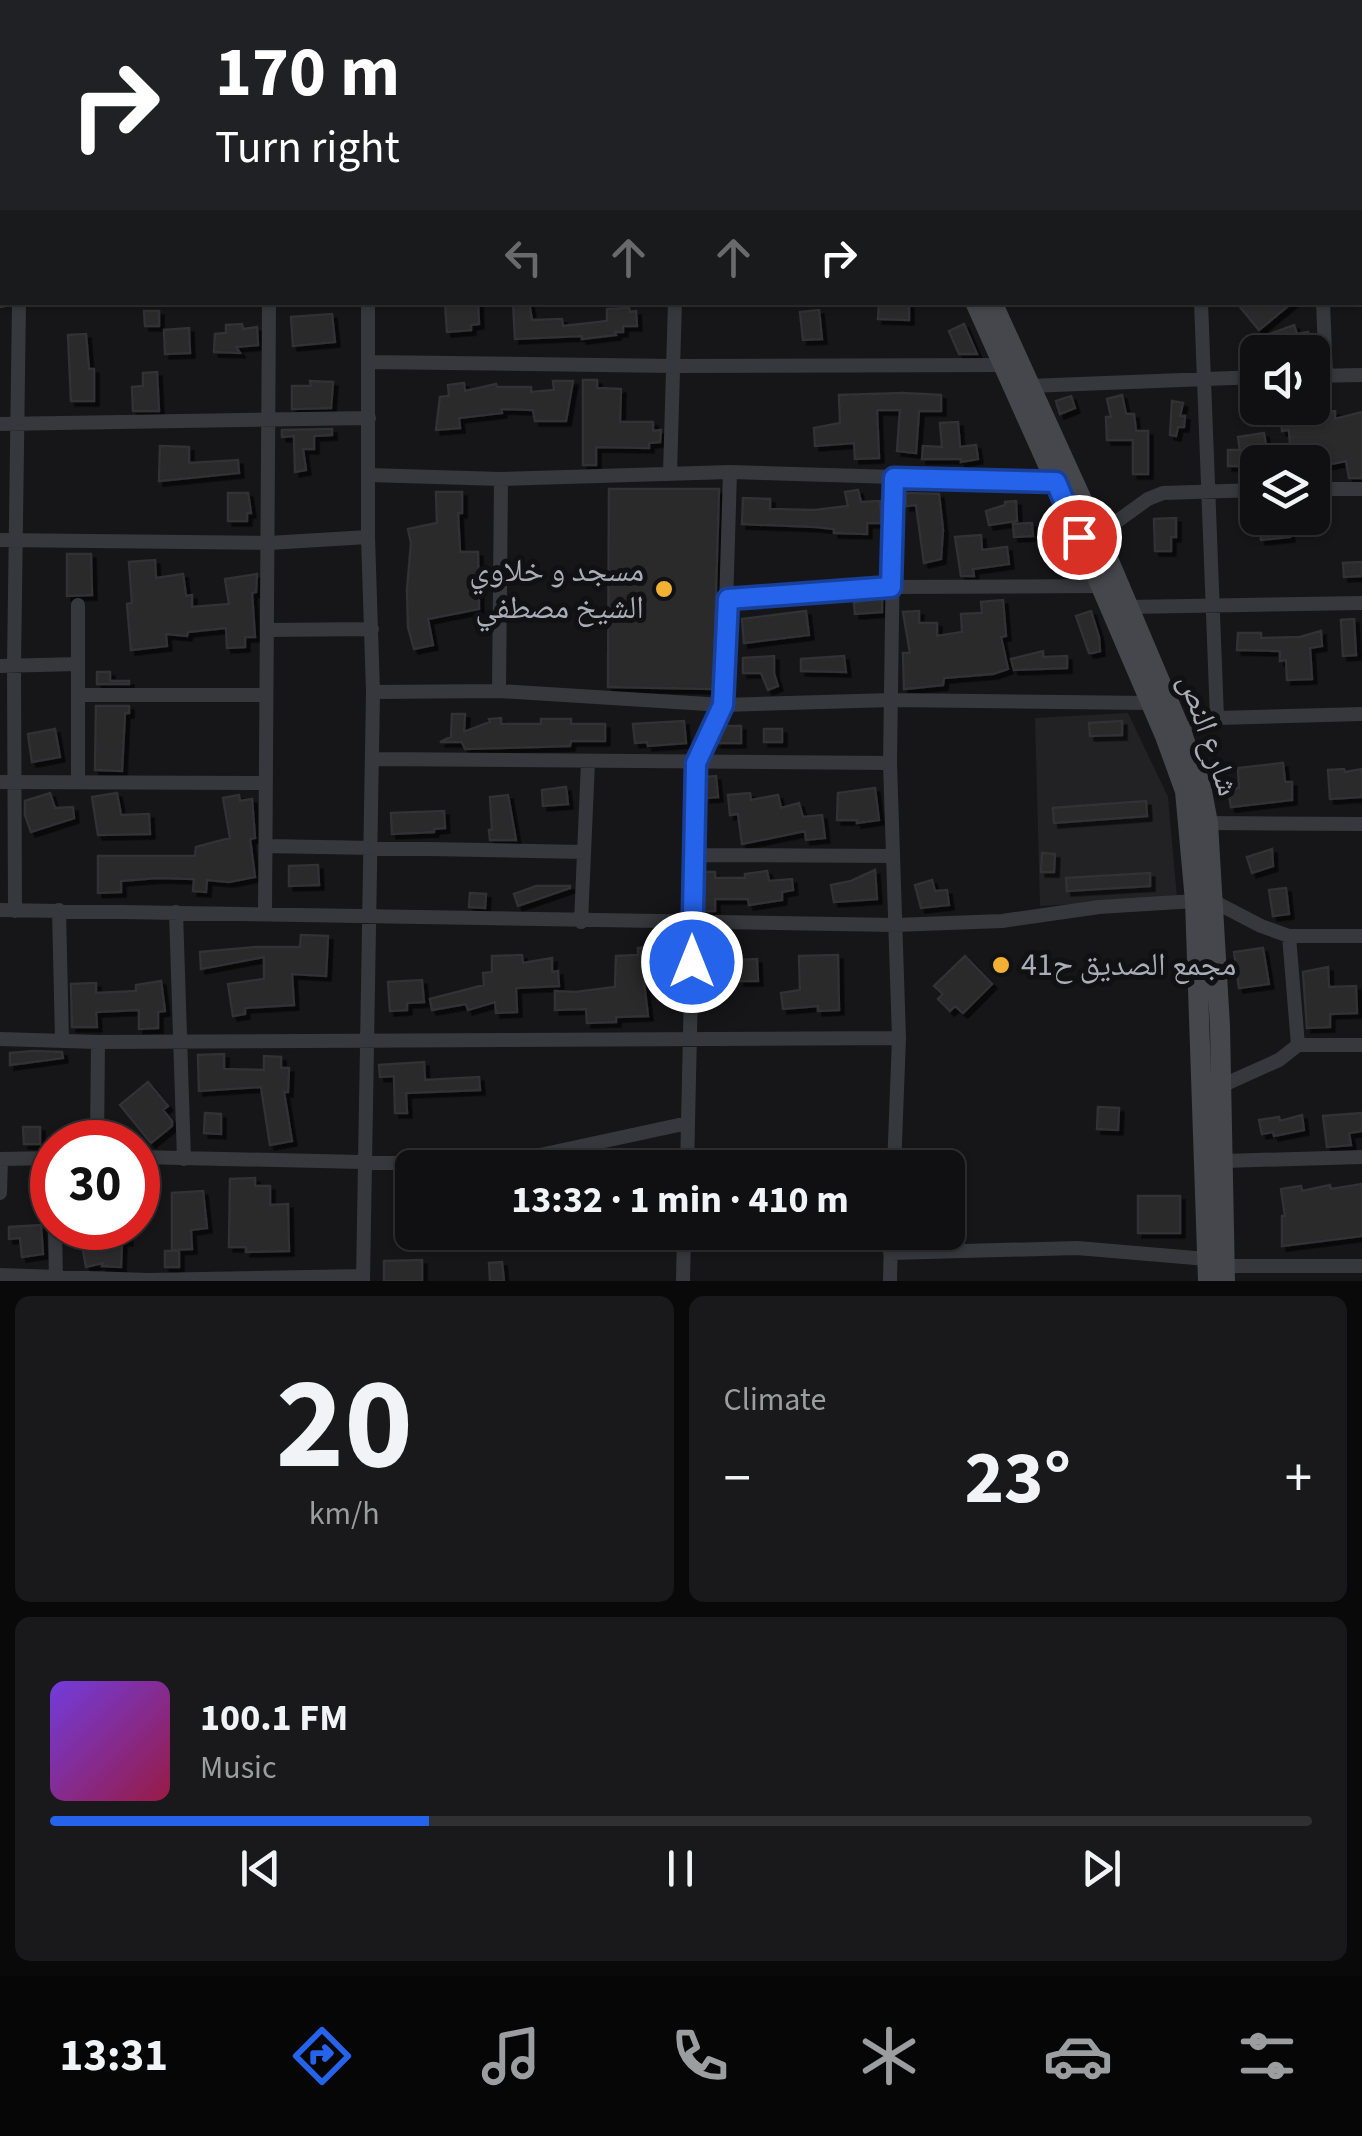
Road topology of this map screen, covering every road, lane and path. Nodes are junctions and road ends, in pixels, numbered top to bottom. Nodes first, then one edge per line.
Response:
1 (19, 305) edge
2 (269, 305) edge
3 (368, 305) edge
4 (675, 305) edge
5 (976, 305) edge
6 (993, 305) edge
7 (1201, 305) edge
8 (1323, 305) edge
9 (1321, 335) edge
10 (369, 362) junction
11 (1003, 365) junction
12 (674, 366) junction
13 (1362, 375) edge
14 (1330, 376) edge
15 (1240, 377) edge
16 (1203, 378) junction
17 (1030, 386) junction
18 (370, 418) junction
19 (268, 420) junction
20 (0, 424) edge
21 (16, 424) junction
22 (730, 472) junction
23 (670, 473) junction
24 (369, 475) junction
25 (894, 478) junction
26 (501, 479) junction
27 (1056, 482) junction
28 (1330, 489) edge
29 (1362, 489) edge
30 (1208, 490) junction
31 (1240, 490) edge
32 (1098, 535) junction
33 (368, 537) junction
34 (8, 540) edge
35 (269, 543) junction
36 (1099, 586) junction
37 (891, 587) junction
38 (728, 599) junction
39 (1362, 602) edge
40 (1210, 604) junction
41 (78, 605) dead end
42 (1128, 608) junction
43 (372, 629) junction
44 (268, 630) junction
45 (78, 664) junction
46 (7, 666) edge
47 (499, 691) junction
48 (373, 692) junction
49 (78, 695) junction
50 (265, 695) junction
51 (891, 700) junction
52 (1151, 704) junction
53 (723, 705) junction
54 (1362, 714) edge
55 (1217, 718) junction
56 (1181, 732) junction
57 (372, 759) junction
58 (588, 762) junction
59 (696, 763) junction
60 (890, 763) junction
61 (78, 781) junction
62 (7, 782) edge
63 (266, 783) junction
64 (1208, 823) junction
65 (1362, 824) edge
66 (266, 846) junction
67 (370, 849) junction
68 (584, 852) junction
69 (692, 856) junction
70 (892, 856) junction
71 (1204, 902) junction
72 (8, 910) edge
73 (59, 910) junction
74 (176, 912) junction
75 (264, 913) junction
76 (368, 918) junction
77 (581, 922) junction
78 (693, 924) junction
79 (895, 926) junction
80 (1289, 936) junction
81 (1362, 936) edge
82 (368, 1038) junction
83 (900, 1038) junction
84 (0, 1039) edge
85 (691, 1039) junction
86 (62, 1040) junction
87 (178, 1040) junction
88 (98, 1042) junction
89 (1298, 1044) junction
90 (1362, 1045) edge
91 (1221, 1086) junction
92 (97, 1120) edge
93 (688, 1123) junction
94 (687, 1150) edge
95 (895, 1150) edge
96 (1362, 1157) edge
97 (30, 1158) edge
98 (160, 1158) edge
99 (184, 1158) junction
100 (0, 1159) edge
101 (1223, 1161) junction
102 (364, 1163) junction
103 (0, 1193) edge
104 (55, 1250) edge
105 (683, 1250) edge
106 (890, 1250) edge
107 (890, 1253) junction
108 (1362, 1266) edge
109 (1219, 1269) edge
110 (0, 1275) edge
111 (363, 1278) edge
112 (56, 1279) edge
113 (682, 1281) edge
114 (890, 1281) edge
115 (1208, 1281) edge

1 - 21 street
2 - 19 street
3 - 10 street
4 - 12 street
5 - 11 main road, شارع النص
6 - 17 main road, شارع النص
7 - 16 street
8 - 9 street
10 - 12 street
10 - 18 street
11 - 12 street
11 - 27 main road, شارع النص
12 - 23 street
13 - 14 street
15 - 16 street
16 - 17 street
16 - 30 street
17 - 32 main road, شارع النص
18 - 19 street
18 - 24 street
19 - 21 street
19 - 35 street
20 - 21 street
21 - 34 street
22 - 23 street
22 - 25 street
22 - 38 street
23 - 26 street
24 - 26 street
24 - 33 street
25 - 27 street
25 - 37 street
26 - 47 street
27 - 36 main road, شارع النص
28 - 29 street
30 - 31 street
30 - 32 street
30 - 40 street
32 - 42 main road, شارع النص
33 - 35 street
33 - 43 street
34 - 35 street
34 - 46 street
35 - 44 street
36 - 37 street
36 - 52 main road, شارع النص
37 - 38 street
37 - 51 street
38 - 53 street
39 - 40 street
40 - 42 street
40 - 55 street
41 - 45 street
42 - 56 main road, شارع النص
43 - 44 street
43 - 48 street
44 - 50 street
45 - 46 street
45 - 49 street
46 - 62 street
47 - 48 street
47 - 53 street
48 - 57 street
49 - 50 street
49 - 61 street
50 - 63 street
51 - 52 street
51 - 53 street
51 - 60 street
52 - 71 main road, شارع النص
53 - 59 street
54 - 55 street
55 - 56 street
56 - 64 main road, شارع النص
57 - 58 street
57 - 67 street
58 - 59 street
58 - 68 street
59 - 60 street
59 - 69 street
60 - 70 street
61 - 62 street
61 - 63 street
62 - 72 street
63 - 66 street
64 - 65 street
64 - 71 main road, شارع النص
66 - 67 street
66 - 75 street
67 - 68 street
67 - 76 street
68 - 77 street
69 - 70 street
69 - 78 street
70 - 79 street
71 - 79 street
71 - 80 street
71 - 91 main road, شارع النص
71 - 109 main road, شارع النص
72 - 73 street
73 - 74 street
73 - 86 street
74 - 75 street
74 - 87 street
75 - 76 street
76 - 77 street
76 - 82 street
77 - 78 street
78 - 79 street
78 - 85 street
79 - 83 street
80 - 81 street
80 - 89 street
82 - 85 street
82 - 87 street
82 - 102 street
83 - 85 street
83 - 95 street
84 - 86 street
85 - 93 street
86 - 88 street
87 - 88 street
87 - 99 street
88 - 92 street
89 - 90 street
89 - 91 street
91 - 101 main road, شارع النص
93 - 94 street
93 - 102 street
96 - 101 street
97 - 100 street
98 - 99 street
99 - 102 street
100 - 103 street
101 - 109 main road, شارع النص
102 - 111 street
104 - 112 street
105 - 113 street
106 - 107 street
107 - 109 street
107 - 114 street
108 - 109 street
109 - 115 main road, شارع النص
110 - 112 street
111 - 112 street

